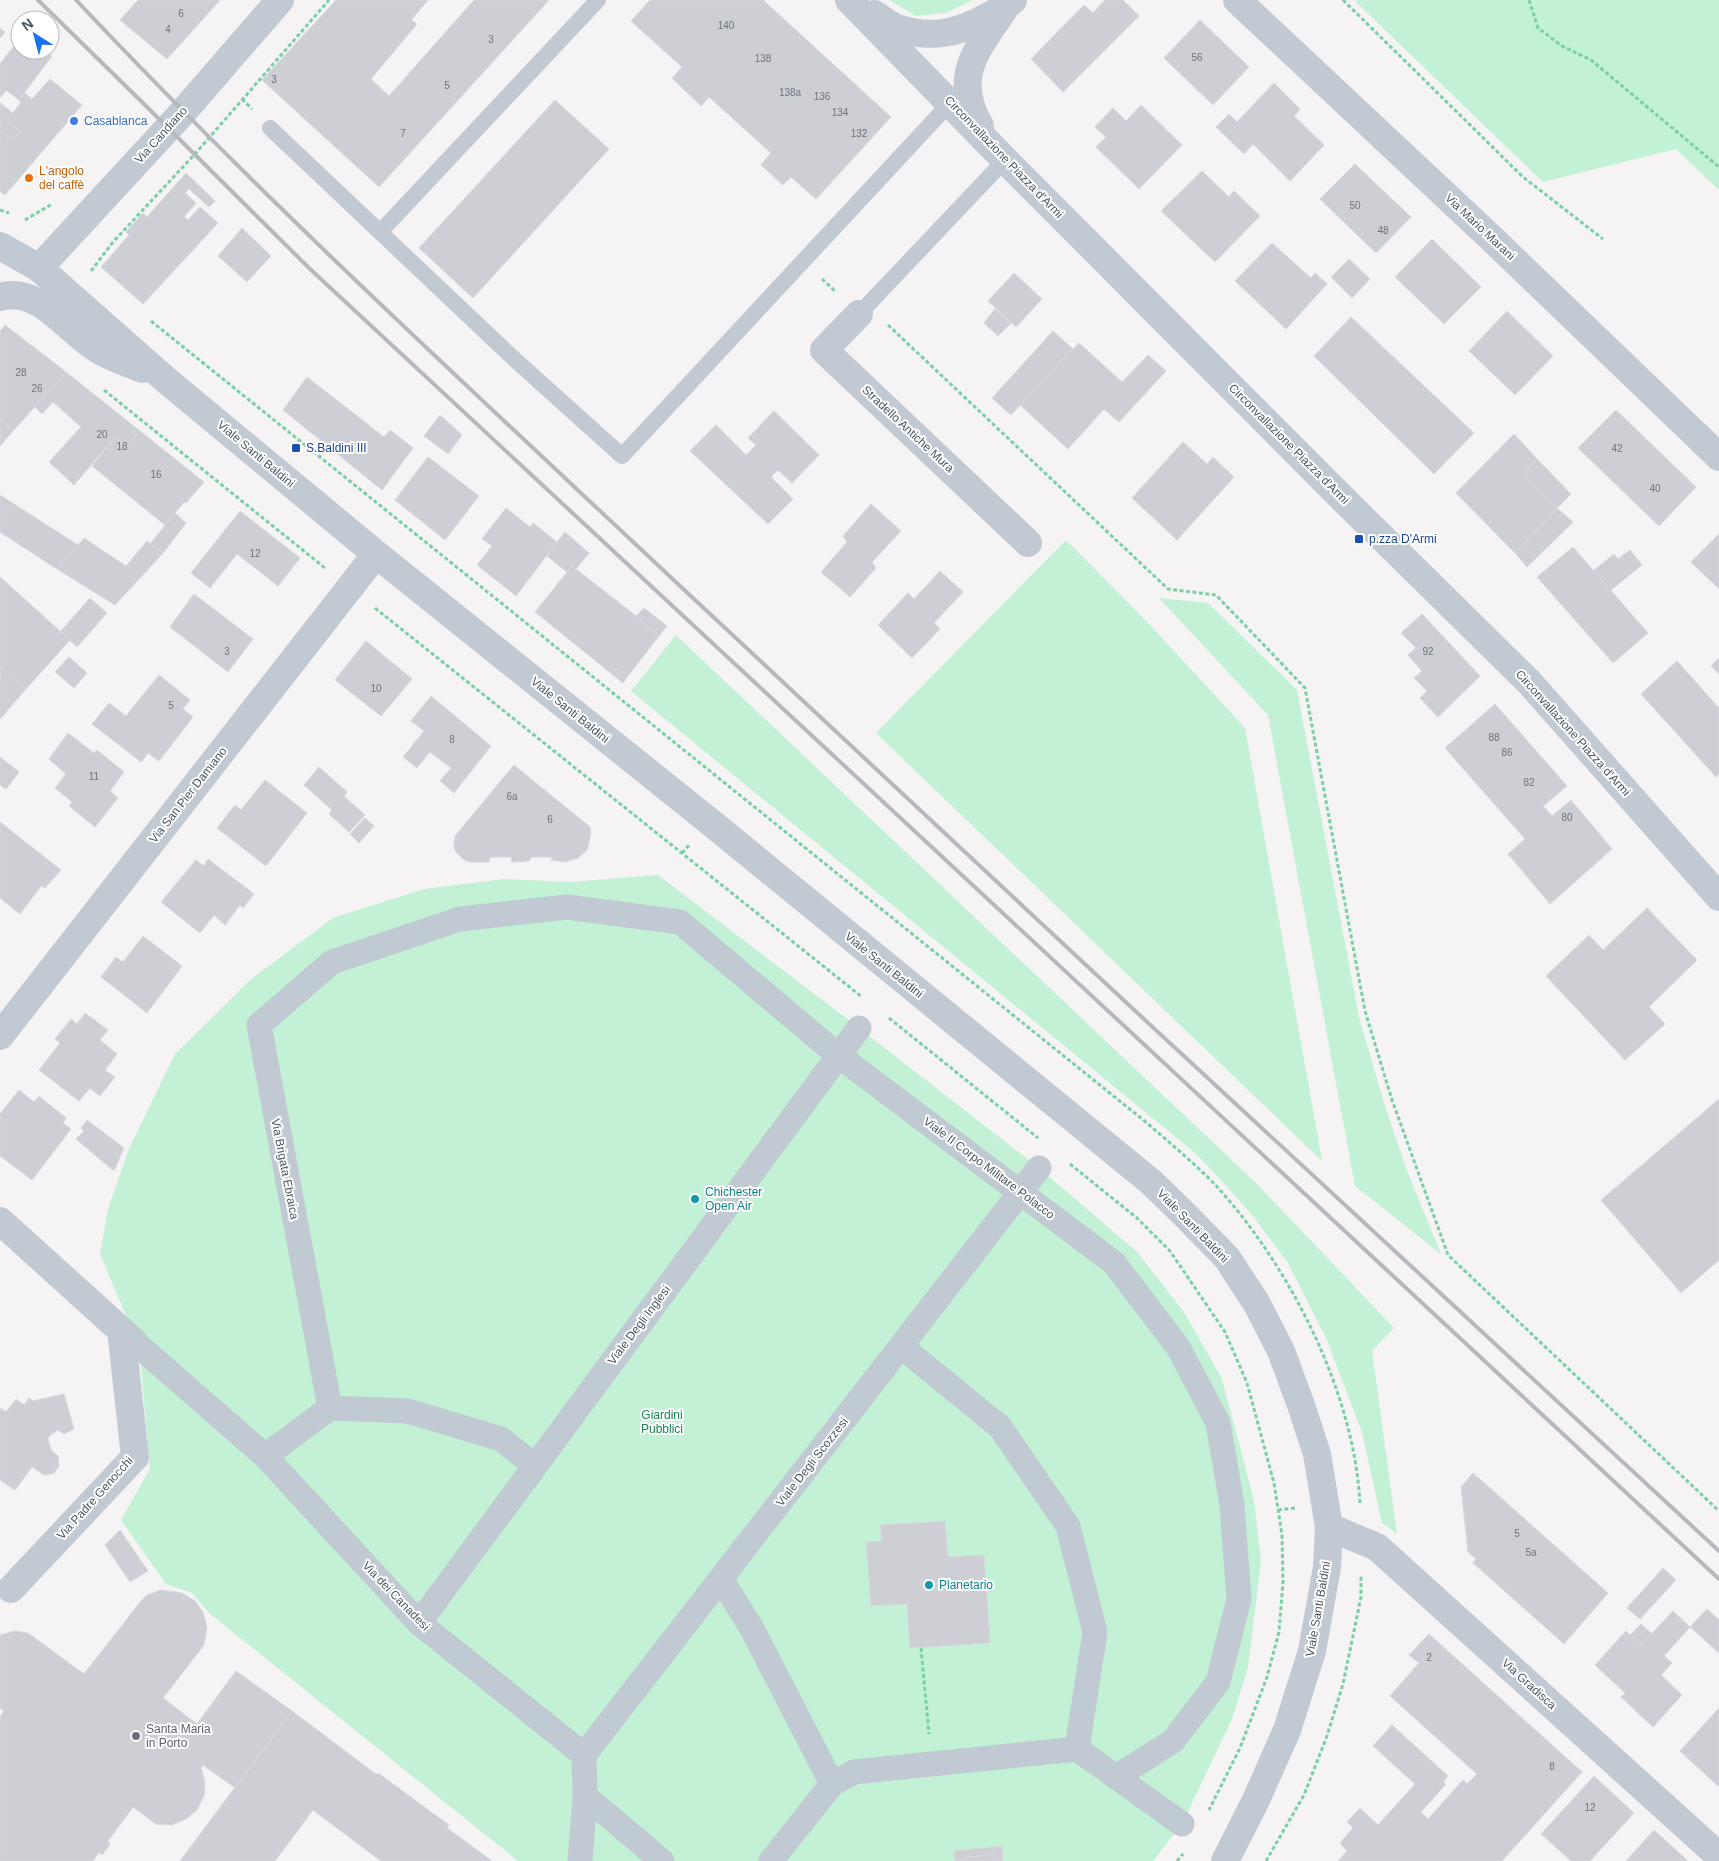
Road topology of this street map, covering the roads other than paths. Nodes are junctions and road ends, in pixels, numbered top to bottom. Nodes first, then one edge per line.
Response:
1 (280, 0) edge
2 (598, 0) edge
3 (850, 0) edge
4 (1237, 0) edge
5 (1010, 3) edge
6 (951, 102) junction
7 (270, 128) dead end
8 (998, 151) junction
9 (381, 231) junction
10 (0, 246) edge
11 (39, 268) junction
12 (0, 297) edge
13 (859, 314) joint
14 (166, 380) junction
15 (1719, 457) edge
16 (1028, 543) dead end
17 (376, 554) junction
18 (1719, 897) edge
19 (332, 962) joint
20 (859, 1028) dead end
21 (0, 1036) edge
22 (839, 1056) junction
23 (1039, 1168) dead end
24 (1021, 1192) junction
25 (0, 1221) edge
26 (130, 1338) junction
27 (902, 1346) junction
28 (330, 1408) junction
29 (265, 1456) junction
30 (534, 1466) junction
31 (1329, 1527) junction
32 (721, 1579) junction
33 (11, 1589) dead end
34 (419, 1623) junction
35 (1077, 1749) junction
36 (584, 1755) junction
37 (1116, 1777) junction
38 (832, 1784) junction
39 (585, 1796) junction
40 (1182, 1824) dead end
41 (1719, 1856) edge
42 (580, 1861) edge
43 (662, 1861) edge
44 (771, 1861) edge
45 (1225, 1861) edge

1 - 11 street, Via Candiano
2 - 9 lane
3 - 5 street
3 - 6 street, Circonvallazione Piazza d'Armi
4 - 15 street, Via Mario Marani
5 - 8 street
6 - 8 street, Circonvallazione Piazza d'Armi
6 - 9 lane
7 - 9 lane
8 - 13 lane
8 - 18 street, Circonvallazione Piazza d'Armi
10 - 11 street, Viale Santi Baldini
11 - 14 street, Viale Santi Baldini
12 - 14 street
13 - 16 street, Stradello Antiche Mura
14 - 17 street, Viale Santi Baldini
17 - 21 street, Via San Pier Damiano
17 - 31 street, Viale Santi Baldini
19 - 22 street, Viale II Corpo Militare Polacco
19 - 28 street, Via Brigata Ebraica
20 - 22 street, Viale Degli Inglesi
22 - 24 street, Viale II Corpo Militare Polacco
22 - 30 street, Viale Degli Inglesi
23 - 24 street, Viale Degli Scozzesi
24 - 27 street, Viale Degli Scozzesi
24 - 37 street, Viale II Corpo Militare Polacco
25 - 26 street
26 - 29 street, Via dei Canadesi
26 - 33 street, Via Padre Genocchi
27 - 32 street, Viale Degli Scozzesi
27 - 35 street
28 - 29 street
28 - 30 street
29 - 34 street, Via dei Canadesi
30 - 34 street, Viale Degli Inglesi
31 - 41 street, Via Gradisca
31 - 45 street, Viale Santi Baldini
32 - 36 street, Viale Degli Scozzesi
32 - 38 street
34 - 36 street, Via dei Canadesi
35 - 37 street
35 - 38 street
36 - 39 street
37 - 40 street
38 - 44 street
39 - 42 street
39 - 43 street

